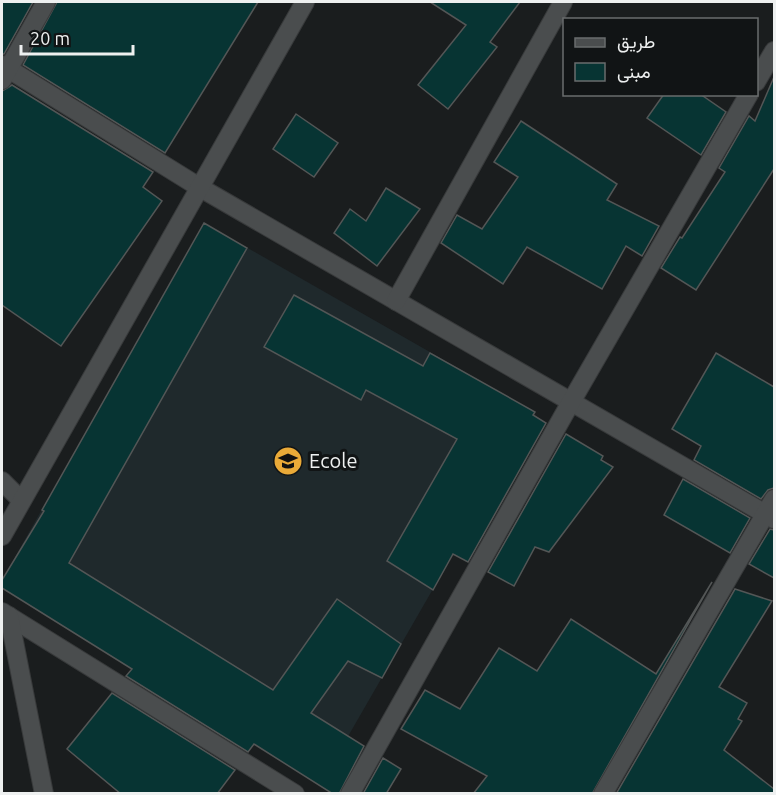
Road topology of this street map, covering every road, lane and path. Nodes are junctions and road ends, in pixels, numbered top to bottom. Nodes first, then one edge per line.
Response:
1 (46, 2) edge
2 (305, 2) edge
3 (563, 2) edge
4 (774, 51) edge
5 (4, 71) edge
6 (758, 79) edge
7 (748, 96) edge
8 (199, 187) junction
9 (396, 301) junction
10 (571, 402) junction
11 (2, 481) edge
12 (21, 500) junction
13 (771, 511) edge
14 (2, 536) edge
15 (5, 614) edge
16 (42, 792) edge
17 (295, 794) edge
18 (350, 794) edge
19 (603, 794) edge

1 - 5 street
2 - 8 street
3 - 9 street
4 - 6 street
5 - 8 street
7 - 10 street
8 - 9 street
8 - 12 street
9 - 10 street
10 - 13 street
10 - 18 street
11 - 12 street
12 - 14 street
13 - 19 street
15 - 16 street
15 - 17 street

